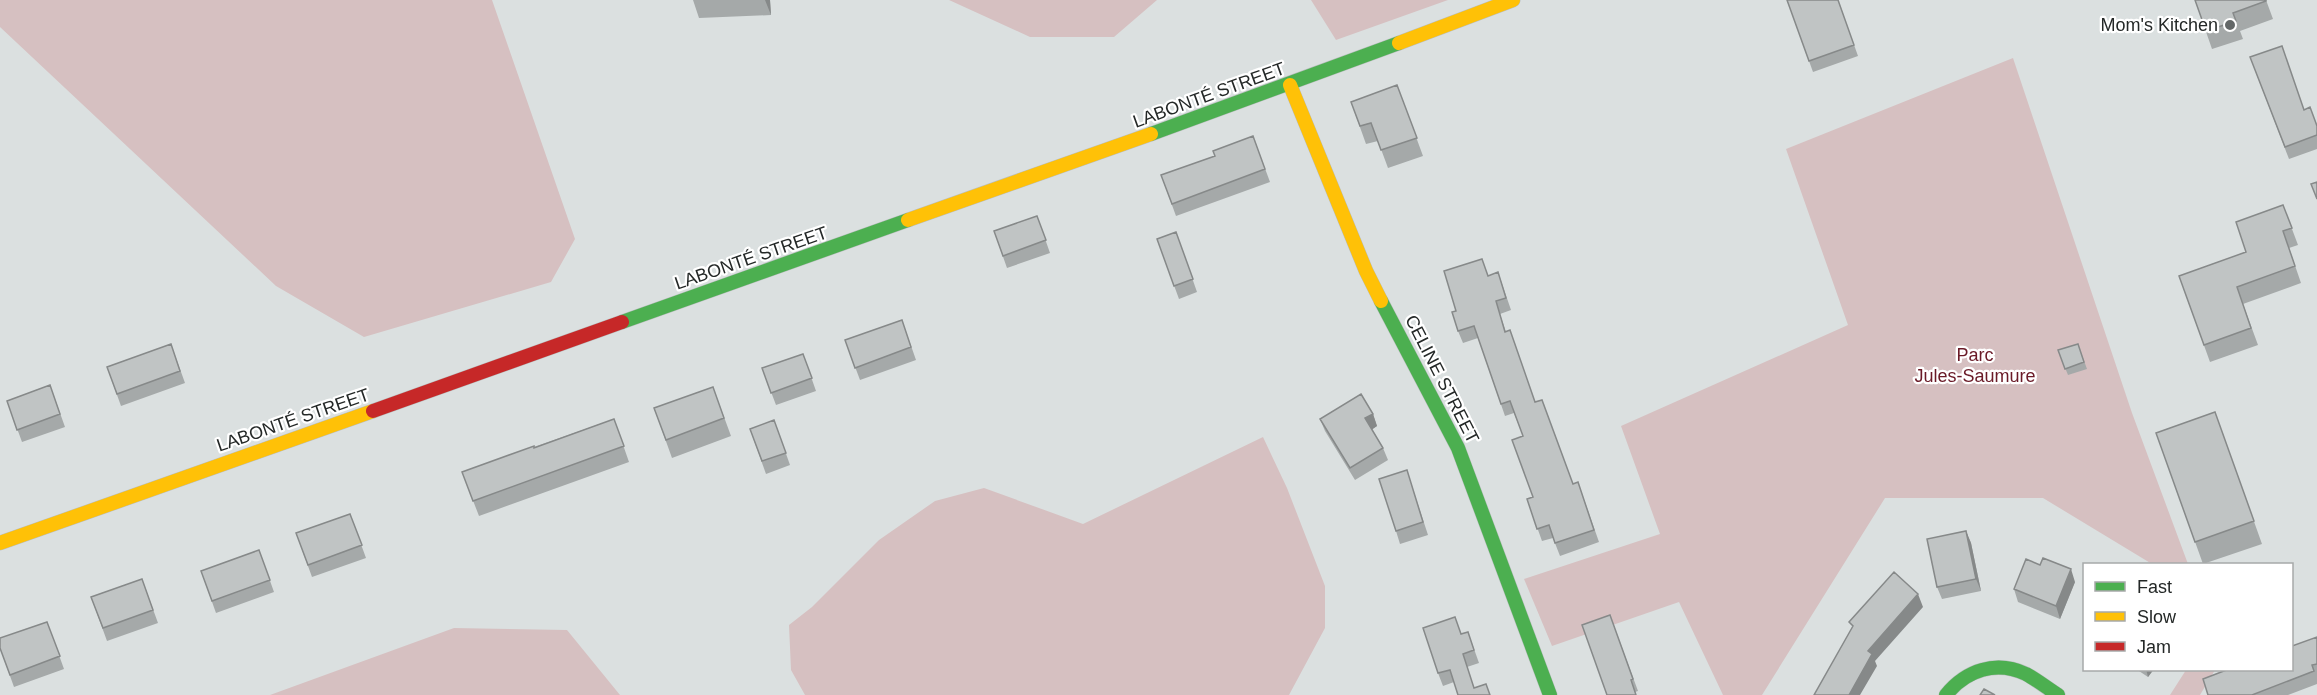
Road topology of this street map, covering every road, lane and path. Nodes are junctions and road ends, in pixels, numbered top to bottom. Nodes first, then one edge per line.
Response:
1 (1513, 0) edge
2 (1290, 85) junction
3 (0, 543) edge
4 (1550, 695) edge
5 (1946, 695) edge
6 (2058, 695) edge

1 - 2 street, LABONTÉ STREET
2 - 3 street, LABONTÉ STREET
2 - 4 street, CELINE STREET
5 - 6 street

